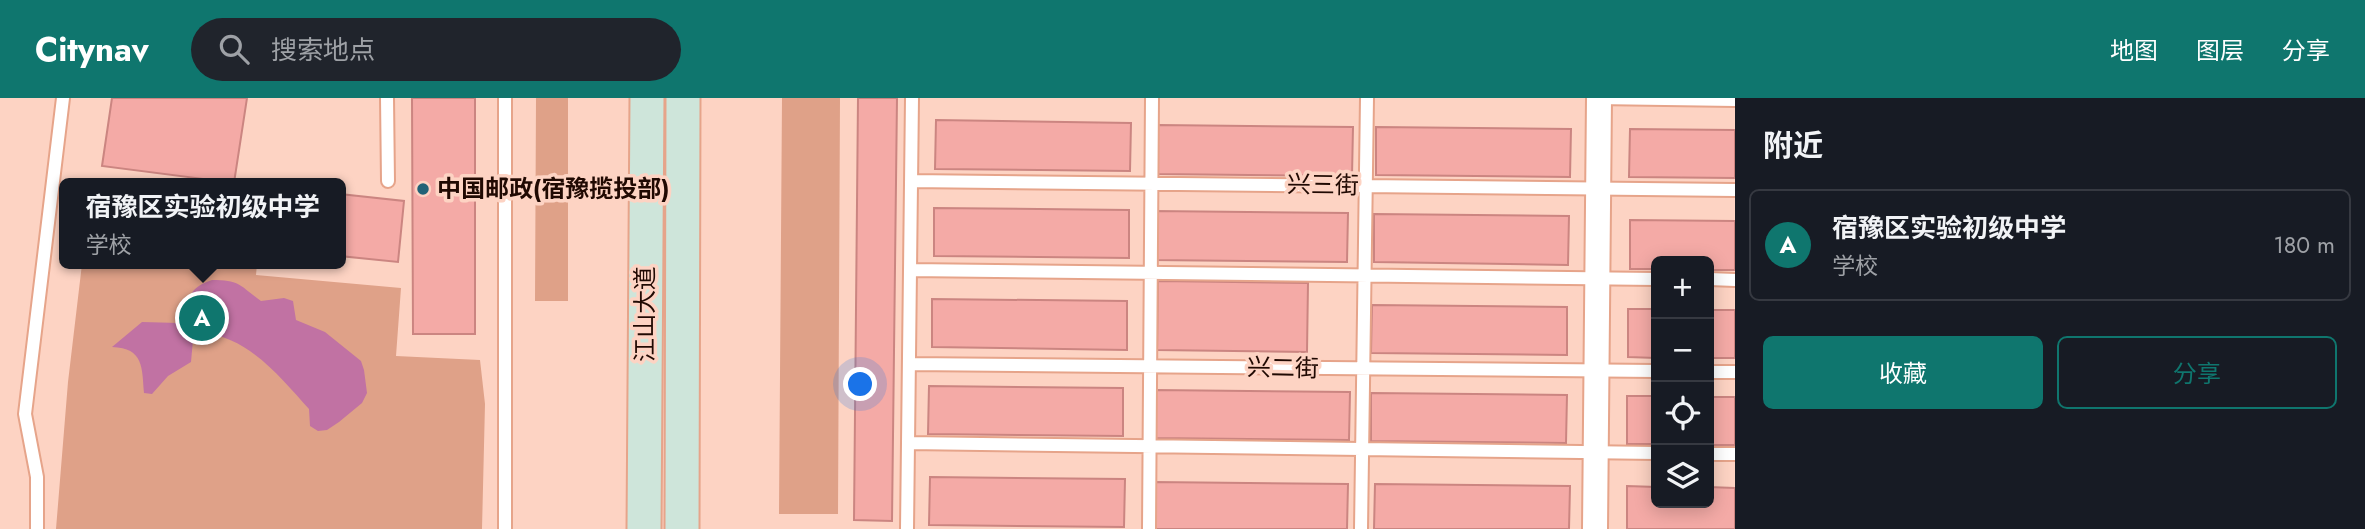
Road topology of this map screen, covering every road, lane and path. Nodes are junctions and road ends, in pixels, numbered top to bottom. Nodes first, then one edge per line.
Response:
1 (63, 98) edge
2 (387, 98) edge
3 (505, 98) edge
4 (647, 98) edge
5 (683, 98) edge
6 (912, 98) edge
7 (1152, 98) edge
8 (1367, 98) edge
9 (1597, 98) edge
10 (1735, 100) edge
11 (388, 181) dead end
12 (911, 181) junction
13 (1152, 184) junction
14 (1365, 186) junction
15 (1598, 188) junction
16 (1735, 190) edge
17 (911, 270) junction
18 (1151, 273) junction
19 (1364, 275) junction
20 (1597, 278) junction
21 (1651, 279) edge
22 (1714, 279) edge
23 (1735, 279) edge
24 (909, 364) junction
25 (1151, 366) junction
26 (1363, 368) junction
27 (1596, 371) junction
28 (1651, 371) edge
29 (1714, 372) edge
30 (1735, 372) edge
31 (908, 443) junction
32 (1150, 446) junction
33 (1362, 449) junction
34 (1596, 452) junction
35 (1651, 453) edge
36 (1714, 454) edge
37 (1735, 454) edge
38 (37, 529) edge
39 (505, 529) edge
40 (644, 529) edge
41 (681, 529) edge
42 (907, 529) edge
43 (1149, 529) edge
44 (1361, 529) edge
45 (1595, 529) edge

1 - 38 lane
2 - 11 lane
3 - 39 lane
4 - 40 main road, 江山大道
5 - 41 main road, 江山大道
6 - 12 lane
7 - 13 lane
8 - 14 lane
9 - 10 lane
9 - 15 street
12 - 13 lane, 兴三街
12 - 17 lane
13 - 14 lane, 兴三街
13 - 18 lane
14 - 15 lane, 兴三街
14 - 19 lane
15 - 16 lane, 兴三街
15 - 20 street
17 - 18 lane
17 - 24 lane
18 - 19 lane
18 - 25 lane
19 - 20 lane
19 - 26 lane
20 - 21 lane
20 - 27 street
22 - 23 lane
24 - 25 lane, 兴二街
24 - 31 lane
25 - 26 lane, 兴二街
25 - 32 lane
26 - 27 lane, 兴二街
26 - 33 lane
27 - 28 lane, 兴二街
27 - 34 street
29 - 30 lane
31 - 32 lane
31 - 42 lane
32 - 33 lane
32 - 43 lane
33 - 34 lane
33 - 44 lane
34 - 35 lane
34 - 45 street
36 - 37 lane

